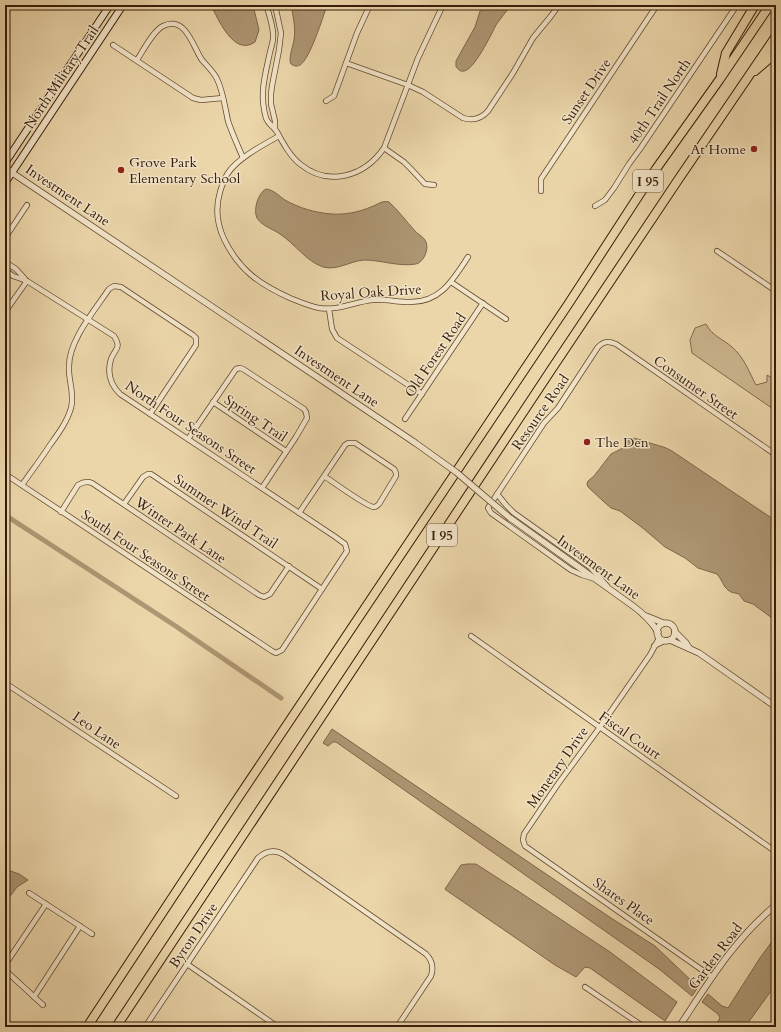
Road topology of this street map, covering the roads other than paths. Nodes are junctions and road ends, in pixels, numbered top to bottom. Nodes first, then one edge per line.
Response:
1 (110, 5) edge
2 (123, 5) edge
3 (266, 5) edge
4 (275, 5) edge
5 (370, 5) edge
6 (443, 5) edge
7 (558, 5) edge
8 (657, 5) edge
9 (737, 5) edge
10 (755, 5) edge
11 (770, 5) edge
12 (776, 36) edge
13 (113, 45) dead end
14 (776, 51) edge
15 (137, 60) junction
16 (346, 63) junction
17 (720, 78) junction
18 (747, 78) junction
19 (408, 85) junction
20 (223, 98) junction
21 (326, 101) dead end
22 (275, 129) junction
23 (279, 136) junction
24 (384, 148) junction
25 (243, 158) junction
26 (5, 163) edge
27 (5, 168) edge
28 (12, 173) junction
29 (5, 183) edge
30 (434, 185) dead end
31 (541, 191) dead end
32 (27, 204) dead end
33 (595, 206) dead end
34 (5, 238) edge
35 (717, 251) dead end
36 (468, 257) dead end
37 (5, 262) edge
38 (5, 270) edge
39 (27, 281) junction
40 (451, 282) junction
41 (776, 291) edge
42 (483, 303) junction
43 (329, 308) junction
44 (5, 312) edge
45 (88, 319) junction
46 (506, 319) dead end
47 (602, 343) joint
48 (422, 394) junction
49 (213, 402) junction
50 (150, 414) junction
51 (405, 419) dead end
52 (188, 439) junction
53 (286, 451) junction
54 (776, 455) edge
55 (5, 474) edge
56 (324, 476) junction
57 (22, 486) junction
58 (262, 488) junction
59 (497, 494) junction
60 (124, 504) junction
61 (61, 512) junction
62 (299, 513) junction
63 (289, 566) junction
64 (598, 580) junction
65 (322, 589) junction
66 (611, 590) junction
67 (646, 616) junction
68 (663, 623) junction
69 (675, 632) junction
70 (658, 634) junction
71 (471, 636) dead end
72 (668, 640) junction
73 (654, 646) junction
74 (689, 648) junction
75 (5, 683) edge
76 (776, 707) edge
77 (600, 727) junction
78 (176, 796) dead end
79 (524, 843) joint
80 (776, 852) edge
81 (29, 893) dead end
82 (46, 904) junction
83 (776, 905) edge
84 (80, 926) junction
85 (92, 934) dead end
86 (187, 964) junction
87 (5, 966) edge
88 (5, 970) edge
89 (712, 977) junction
90 (585, 987) dead end
91 (34, 997) junction
92 (43, 1005) dead end
93 (87, 1027) edge
94 (116, 1027) edge
95 (145, 1027) edge
96 (278, 1027) edge
97 (397, 1027) edge
98 (644, 1027) edge
99 (679, 1027) edge

1 - 26 main road, North Military Trail
2 - 28 main road, North Military Trail
3 - 22 street
4 - 22 street
5 - 16 street
6 - 19 street
7 - 19 street
8 - 31 street, Sunset Drive
9 - 33 street, 40th Trail North
10 - 17 highway
11 - 17 highway, I 95
12 - 18 highway, I 95
13 - 15 street
14 - 18 highway
15 - 20 street
15 - 20 street
16 - 19 street
16 - 21 street
17 - 93 highway, I 95
18 - 94 highway, I 95
19 - 24 street
20 - 25 street
22 - 23 street
23 - 24 street
23 - 25 street, Royal Oak Drive
24 - 30 street
25 - 43 street, Royal Oak Drive
27 - 28 street, Investment Lane
28 - 29 main road, North Military Trail
28 - 64 street, Investment Lane, bridge
32 - 34 street
35 - 41 street
36 - 40 street, Royal Oak Drive
37 - 39 street
38 - 39 street
39 - 44 street
39 - 45 street, North Four Seasons Street
40 - 42 street
40 - 43 street, Royal Oak Drive
42 - 46 street
42 - 48 street, Old Forest Road
43 - 48 street
45 - 50 street, North Four Seasons Street
45 - 50 street
45 - 57 street
47 - 54 street, Consumer Street
47 - 59 street, Resource Road
48 - 51 street, Old Forest Road
49 - 52 street
49 - 53 street, Spring Trail
49 - 53 street
50 - 52 street, North Four Seasons Street
52 - 58 street, North Four Seasons Street
53 - 58 street
55 - 57 street, South Four Seasons Street
56 - 56 street
56 - 62 street
57 - 61 street, South Four Seasons Street
58 - 62 street, North Four Seasons Street
59 - 64 street, Resource Road
59 - 66 street
60 - 61 street, Winter Park Lane
60 - 63 street, Summer Wind Trail
60 - 63 street, Winter Park Lane
61 - 65 street, South Four Seasons Street
62 - 65 street, North Four Seasons Street
63 - 65 street, Summer Wind Trail
64 - 66 street, Investment Lane
66 - 67 street, Investment Lane
67 - 68 street, Investment Lane
67 - 70 street, Investment Lane
68 - 69 street
68 - 70 street
69 - 72 street
69 - 74 street
70 - 72 street
70 - 73 street, Monetary Drive
71 - 77 street, Fiscal Court
72 - 73 street
72 - 74 street
73 - 77 street, Monetary Drive
74 - 76 street
75 - 78 street, Leo Lane
77 - 79 street, Monetary Drive
77 - 80 street, Fiscal Court
79 - 89 street, Shares Place
81 - 82 street
82 - 84 street
82 - 87 street
83 - 89 street, Garden Road
84 - 85 street
84 - 91 street
86 - 95 street, Byron Drive
86 - 96 street
86 - 97 street, Byron Drive
88 - 91 street
89 - 99 street, Garden Road
90 - 98 street
91 - 92 street

